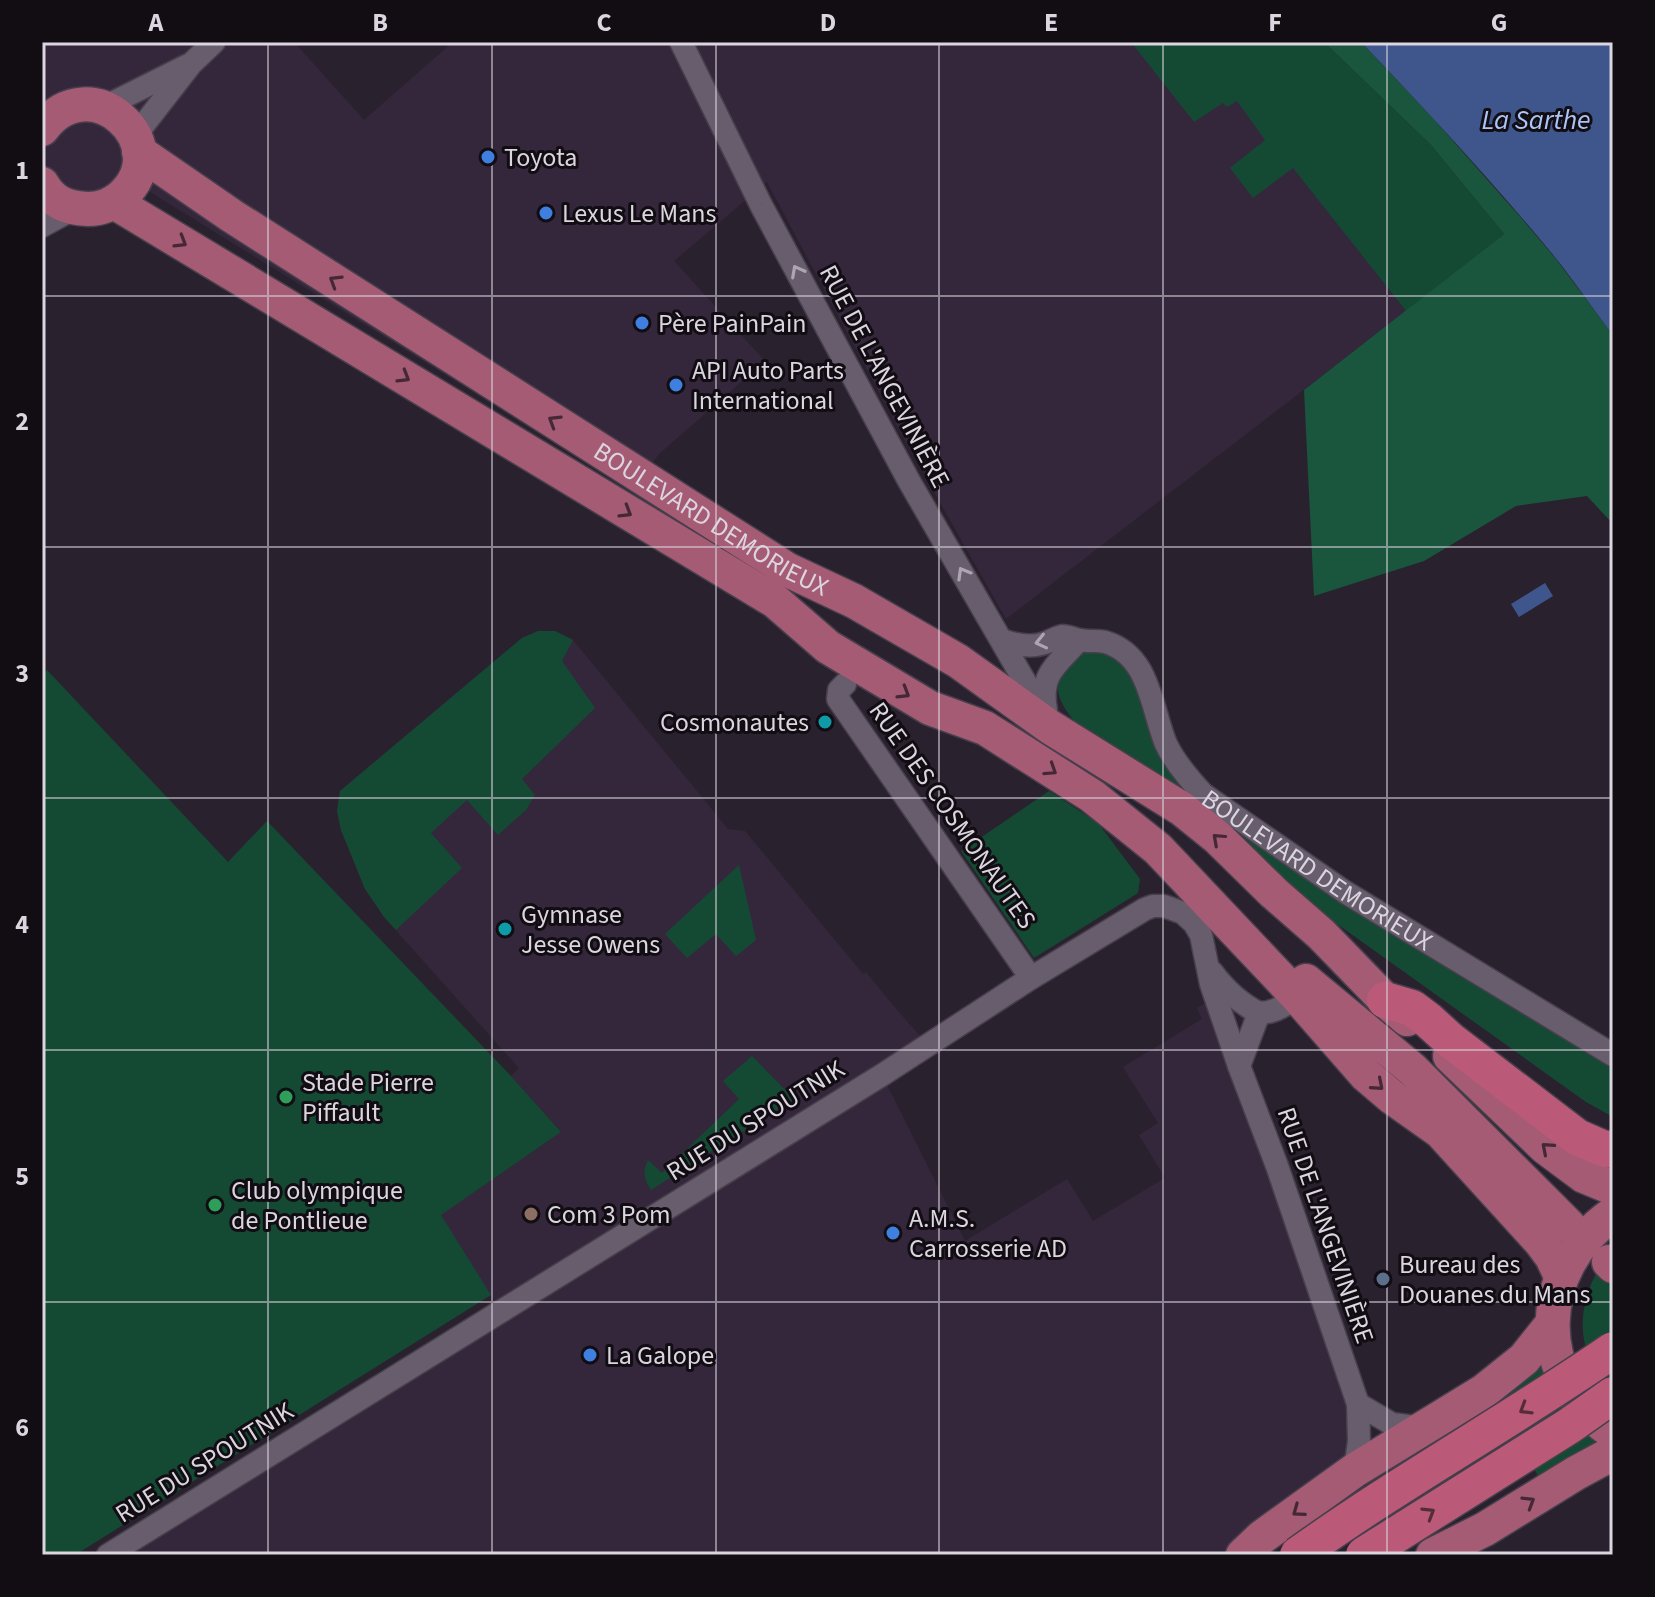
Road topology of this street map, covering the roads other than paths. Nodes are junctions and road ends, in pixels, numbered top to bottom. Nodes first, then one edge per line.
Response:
1 (214, 42) edge
2 (681, 42) edge
3 (191, 64) junction
4 (104, 107) junction
5 (50, 113) edge
6 (137, 144) junction
7 (42, 184) edge
8 (114, 202) junction
9 (75, 208) junction
10 (42, 226) edge
11 (1002, 640) junction
12 (1079, 640) junction
13 (845, 684) dead end
14 (1047, 713) junction
15 (1274, 893) junction
16 (1145, 909) joint
17 (1208, 966) junction
18 (1031, 978) junction
19 (1304, 990) junction
20 (1385, 1000) junction
21 (1259, 1013) junction
22 (1613, 1055) edge
23 (1239, 1066) junction
24 (1412, 1069) junction
25 (1613, 1150) edge
26 (1613, 1188) edge
27 (1613, 1214) edge
28 (1569, 1226) dead end
29 (1561, 1276) junction
30 (1552, 1324) junction
31 (1613, 1350) edge
32 (1613, 1395) edge
33 (1358, 1404) junction
34 (1423, 1428) junction
35 (1613, 1432) edge
36 (1613, 1453) edge
37 (1355, 1470) junction
38 (1435, 1554) edge
39 (108, 1555) edge
40 (1243, 1555) edge
41 (1298, 1555) edge
42 (1364, 1555) edge

1 - 3 street
11 -> 2 street, RUE DE L'ANGEVINIÈRE
3 - 4 street
3 - 6 street
4 - 5 main road
4 - 6 main road, BOULEVARD DEMORIEUX
6 - 8 main road
14 -> 6 main road, BOULEVARD DEMORIEUX
7 - 9 main road
8 - 9 main road
8 -> 19 main road, BOULEVARD DEMORIEUX
9 - 10 street
12 -> 11 street, BOULEVARD DEMORIEUX
11 - 14 street, RUE DE L'ANGEVINIÈRE
12 - 14 street
12 - 22 street, BOULEVARD DEMORIEUX
13 - 18 street, RUE DES COSMONAUTES
15 -> 14 main road, BOULEVARD DEMORIEUX
15 - 20 main road
15 - 24 main road
16 - 17 street, RUE DE L'ANGEVINIÈRE
16 - 18 street, RUE DU SPOUTNIK
17 - 21 street, RUE DE L'ANGEVINIÈRE
17 - 23 street, RUE DE L'ANGEVINIÈRE
18 - 39 street, RUE DU SPOUTNIK
19 - 21 street
19 - 24 main road
19 -> 29 main road
20 - 25 highway
26 -> 20 main road
21 - 23 street
23 - 33 street, RUE DE L'ANGEVINIÈRE
24 - 28 main road
27 - 29 main road
29 - 30 main road
30 - 34 main road
30 - 35 main road
31 -> 41 highway, bridge
42 -> 32 highway, bridge
33 - 34 street
33 - 37 street, RUE DE L'ANGEVINIÈRE
34 - 37 main road
38 -> 36 main road
37 -> 40 main road

